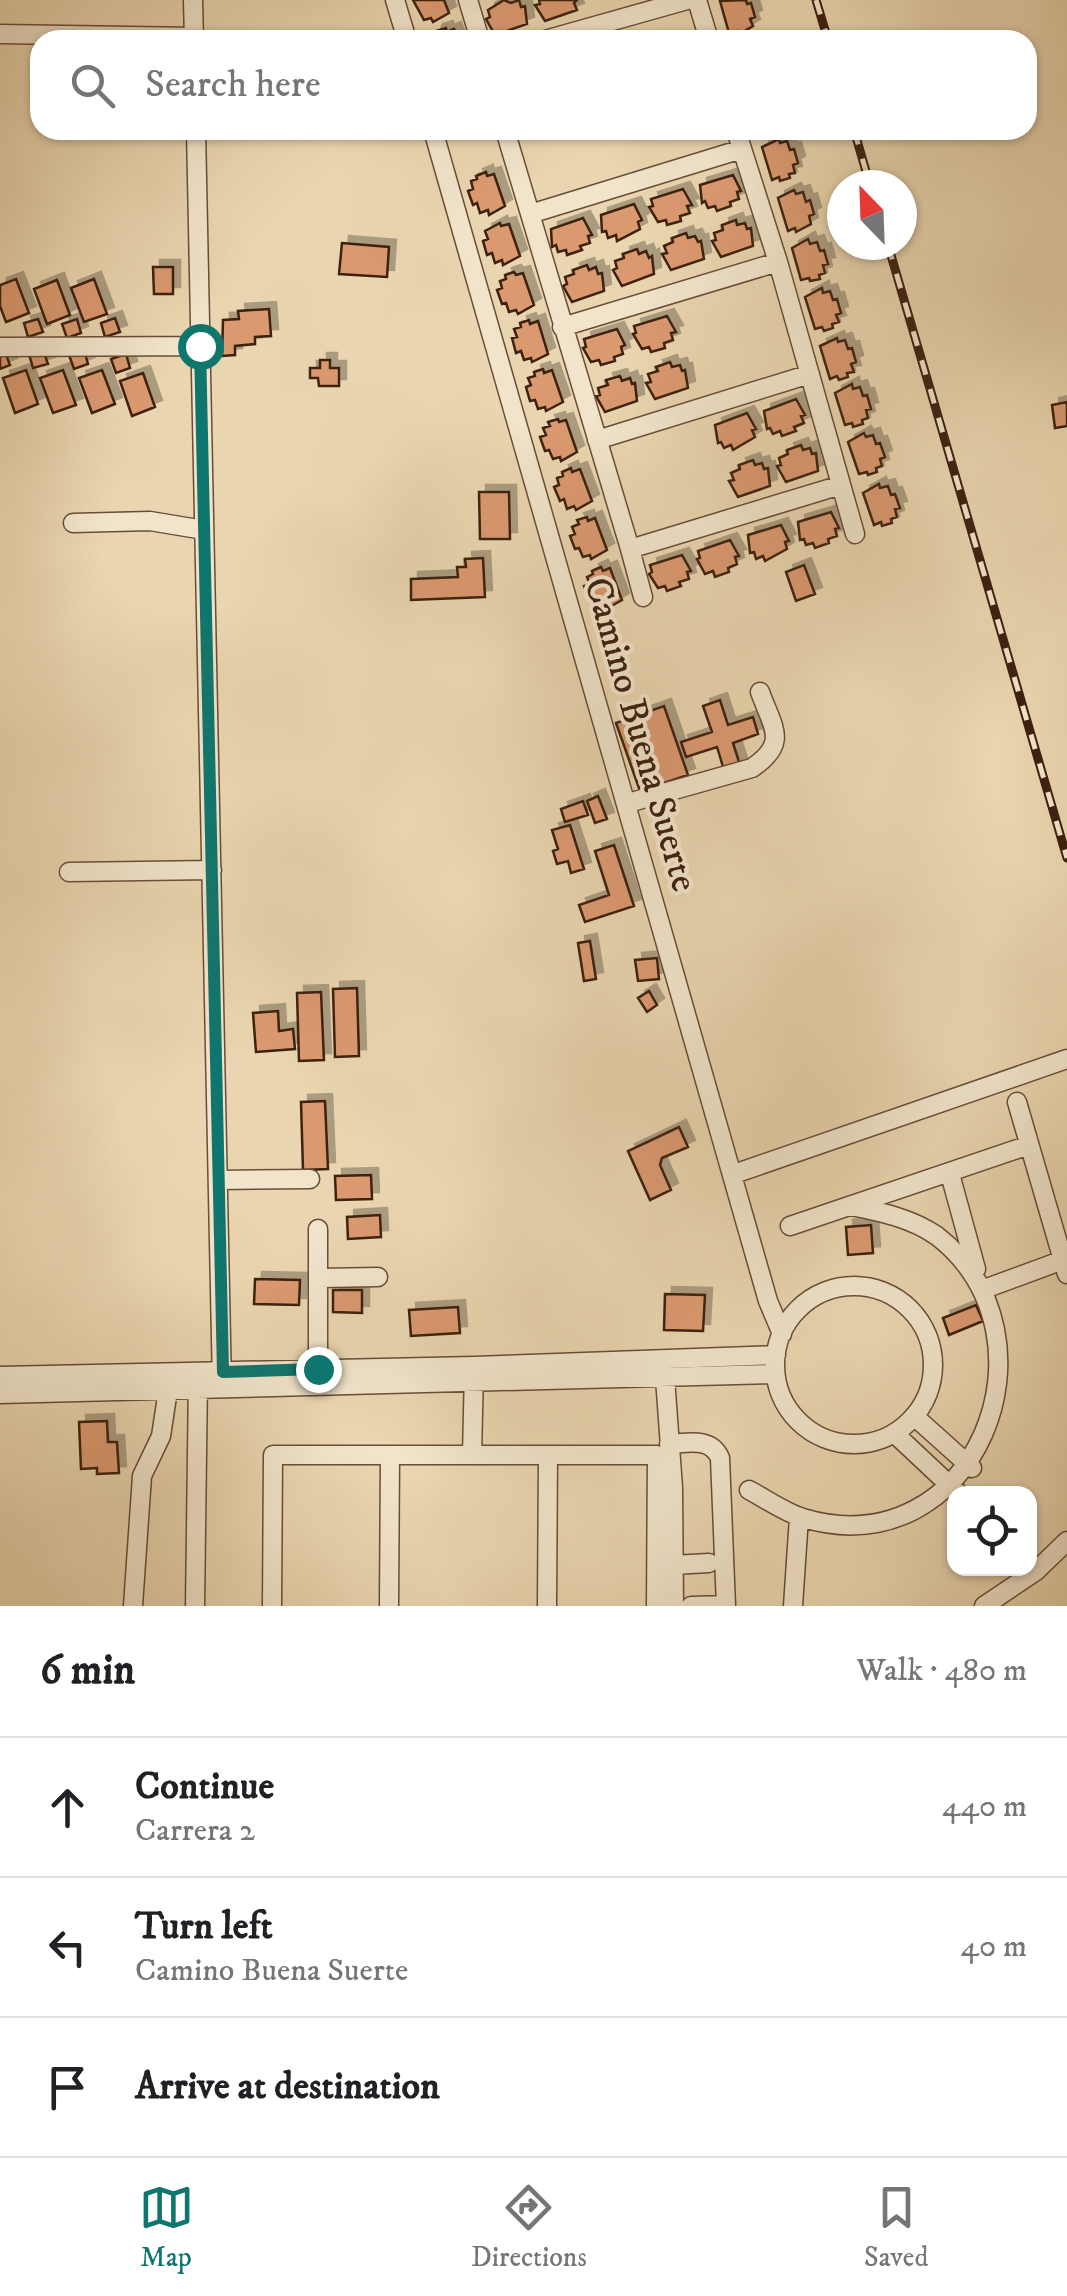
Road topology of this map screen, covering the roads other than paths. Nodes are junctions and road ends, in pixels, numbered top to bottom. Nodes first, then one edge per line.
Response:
1 (193, 0) edge
2 (395, 0) edge
3 (468, 0) edge
4 (686, 0) edge
5 (697, 0) edge
6 (194, 30) edge
7 (404, 30) edge
8 (477, 30) edge
9 (580, 30) edge
10 (706, 30) edge
11 (0, 34) edge
12 (30, 35) edge
13 (196, 140) edge
14 (436, 140) edge
15 (508, 140) edge
16 (739, 140) edge
17 (742, 149) junction
18 (530, 214) junction
19 (778, 262) junction
20 (562, 327) junction
21 (200, 346) junction
22 (0, 347) edge
23 (810, 374) junction
24 (597, 440) junction
25 (841, 485) junction
26 (73, 523) dead end
27 (204, 530) junction
28 (856, 534) dead end
29 (630, 550) junction
30 (643, 597) dead end
31 (760, 692) dead end
32 (628, 803) junction
33 (212, 870) junction
34 (70, 872) dead end
35 (1067, 1059) edge
36 (1017, 1102) dead end
37 (1030, 1145) junction
38 (734, 1174) junction
39 (950, 1174) junction
40 (310, 1179) dead end
41 (219, 1180) junction
42 (851, 1206) junction
43 (790, 1226) dead end
44 (318, 1229) dead end
45 (1065, 1267) edge
46 (378, 1277) dead end
47 (320, 1278) junction
48 (982, 1281) junction
49 (782, 1334) junction
50 (776, 1364) junction
51 (474, 1374) junction
52 (0, 1376) edge
53 (318, 1377) junction
54 (665, 1378) junction
55 (170, 1380) junction
56 (198, 1380) junction
57 (222, 1380) junction
58 (0, 1394) edge
59 (914, 1416) junction
60 (894, 1432) junction
61 (669, 1444) junction
62 (390, 1455) junction
63 (472, 1455) junction
64 (548, 1455) junction
65 (972, 1468) junction
66 (951, 1486) edge
67 (958, 1486) edge
68 (749, 1490) dead end
69 (947, 1494) edge
70 (799, 1517) junction
71 (1067, 1541) edge
72 (709, 1563) dead end
73 (673, 1565) junction
74 (1037, 1565) edge
75 (1023, 1576) edge
76 (133, 1606) edge
77 (195, 1606) edge
78 (272, 1606) edge
79 (390, 1606) edge
80 (547, 1606) edge
81 (656, 1606) edge
82 (674, 1606) edge
83 (690, 1606) edge
84 (726, 1606) edge
85 (793, 1606) edge
86 (984, 1606) edge

1 - 6 street
2 - 7 street
3 - 8 street
4 - 9 street
5 - 10 street
11 - 12 street
13 - 21 street
14 - 32 street, Camino Buena Suerte
15 - 18 street
16 - 17 street
17 - 18 street
17 - 19 street
18 - 20 street
19 - 20 street
19 - 23 street
20 - 24 street
21 - 22 street
21 - 27 street
23 - 24 street
23 - 25 street
24 - 29 street
25 - 28 street
25 - 29 street
26 - 27 street
27 - 33 street
29 - 30 street
31 - 32 street
32 - 38 street, Camino Buena Suerte
33 - 34 street
33 - 41 street
35 - 38 street
36 - 37 street
37 - 39 street
37 - 45 street
38 - 49 street, Camino Buena Suerte
39 - 42 street
39 - 48 street
40 - 41 street
41 - 57 street
42 - 43 street
42 - 48 street
44 - 47 street
45 - 48 street
46 - 47 street
47 - 53 street
48 - 65 street
49 - 50 street
49 - 59 street
50 - 51 street
50 - 54 street
50 - 60 street
51 - 53 street
51 - 54 street
51 - 63 street
52 - 55 street
53 - 57 street
54 - 61 street
55 - 56 street
55 - 58 street
55 - 76 street
56 - 57 street
56 - 77 street
59 - 60 street
59 - 65 street
60 - 66 street
61 - 73 street
61 - 84 street
62 - 63 street
62 - 78 street
62 - 79 street
63 - 64 street
64 - 80 street
64 - 81 street
65 - 67 street
68 - 70 street
69 - 70 street
70 - 85 street
71 - 74 street
72 - 73 street
73 - 82 street
75 - 86 street
83 - 84 street

